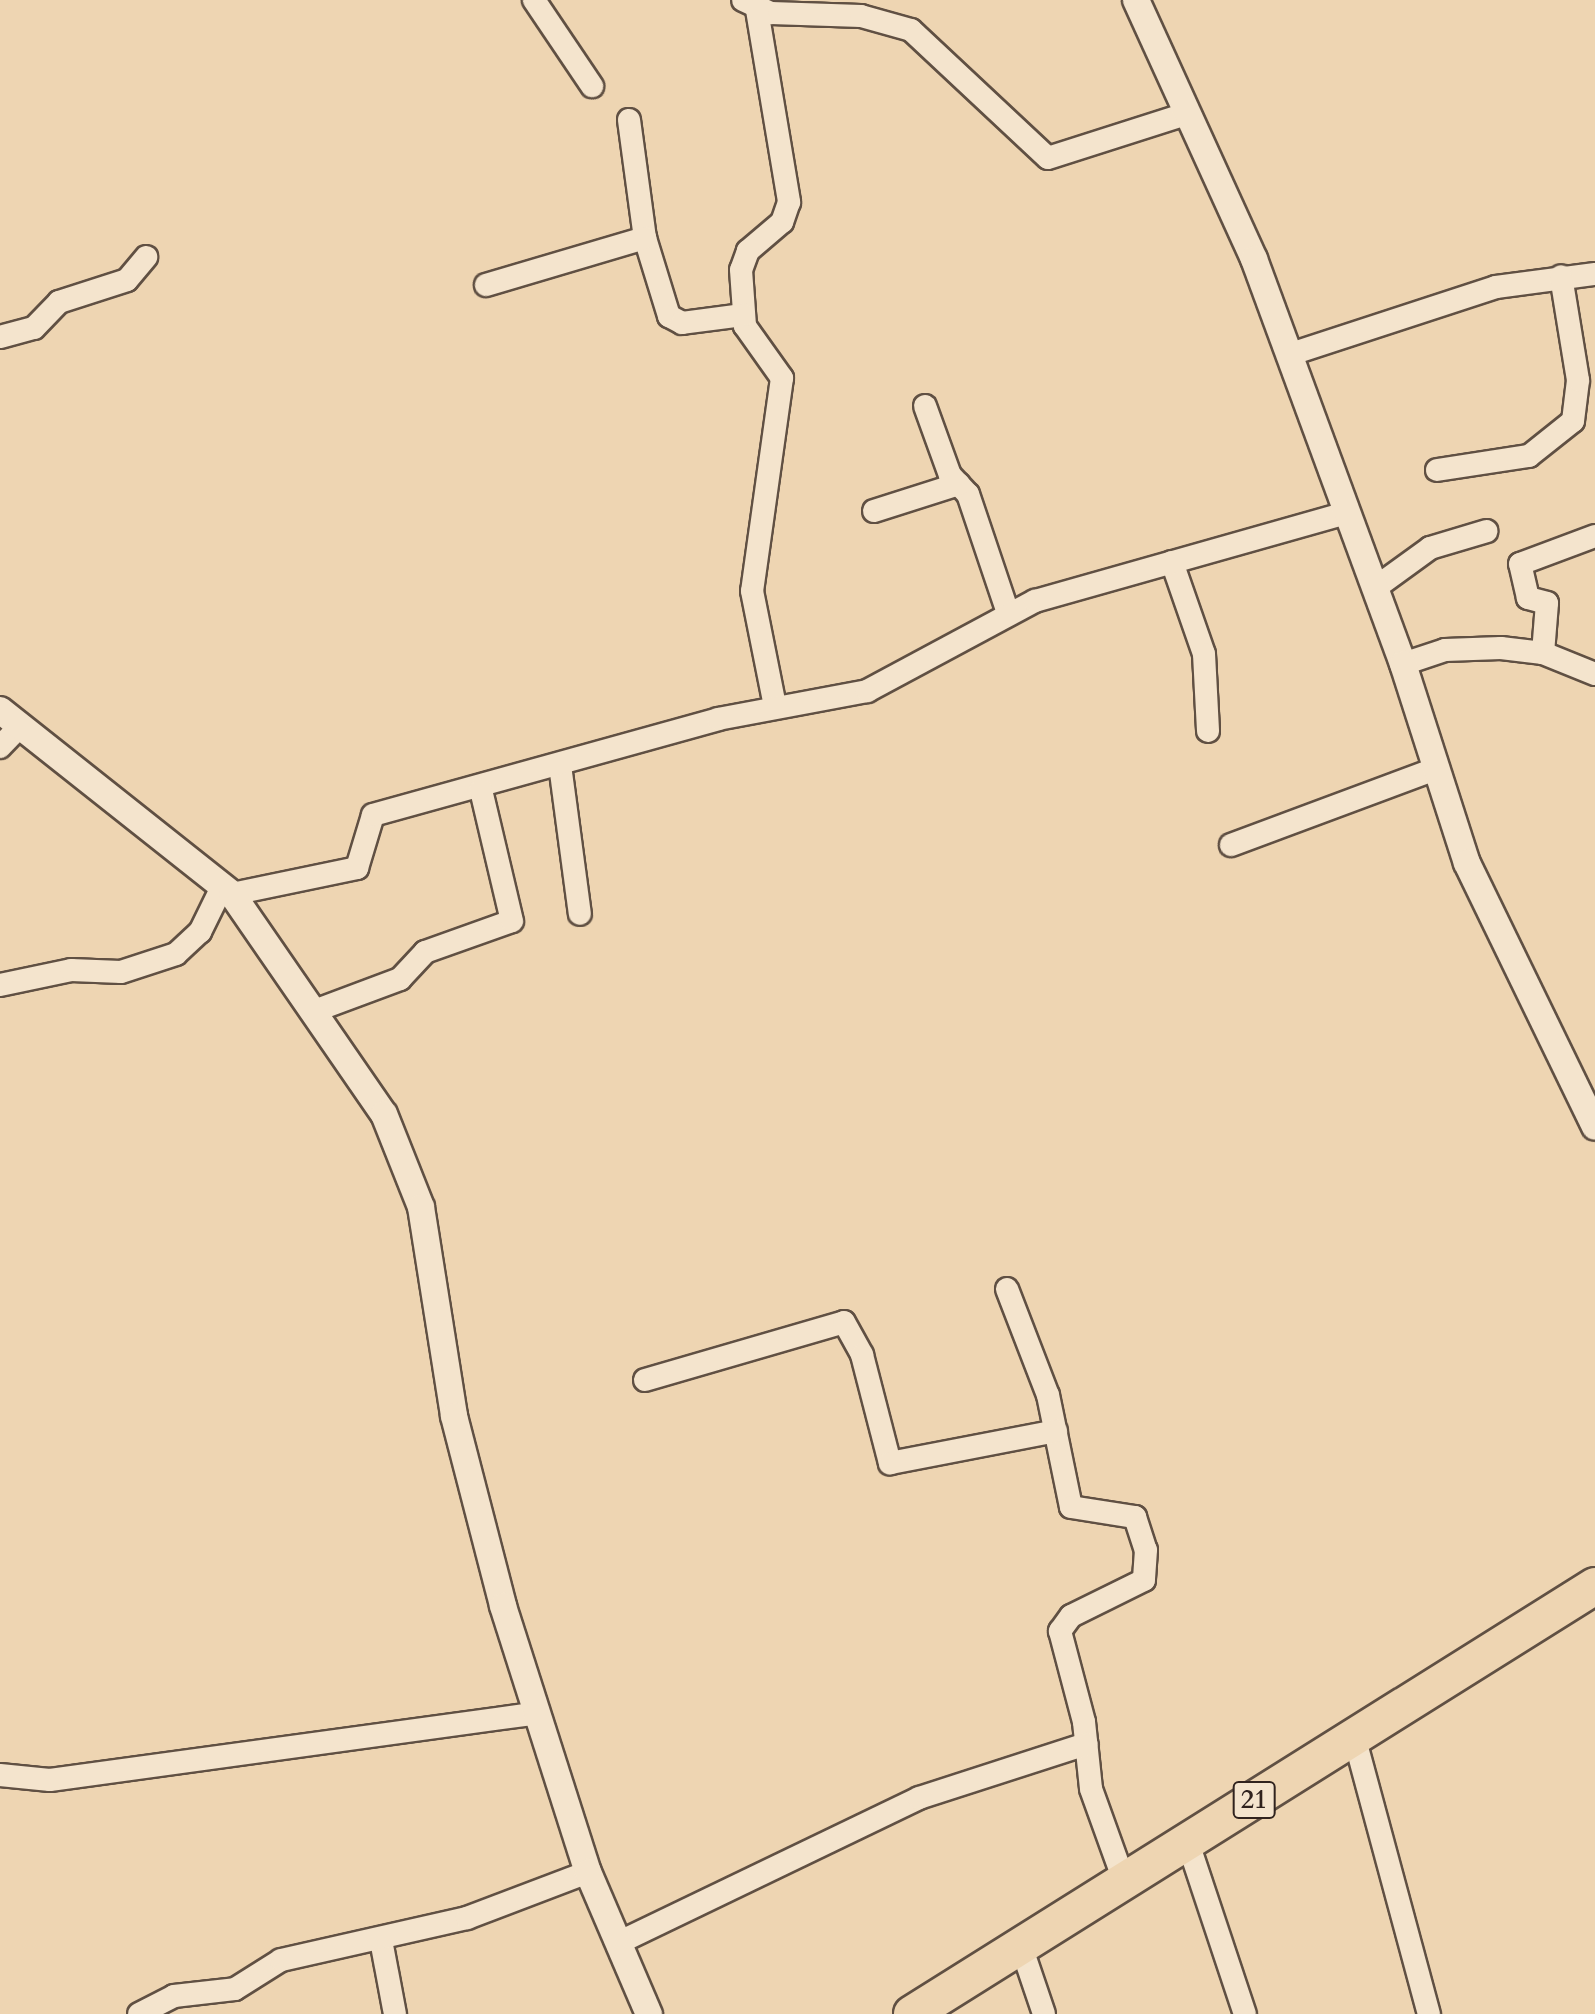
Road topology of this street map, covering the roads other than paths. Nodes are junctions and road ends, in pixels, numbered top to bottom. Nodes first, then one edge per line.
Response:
1 (534, 0) edge
2 (1136, 0) edge
3 (750, 5) edge
4 (592, 86) dead end
5 (1189, 113) junction
6 (629, 120) dead end
7 (645, 238) junction
8 (146, 257) dead end
9 (1595, 274) edge
10 (1561, 276) junction
11 (486, 285) dead end
12 (743, 315) junction
13 (0, 337) edge
14 (1288, 355) junction
15 (925, 406) dead end
16 (1437, 470) dead end
17 (959, 484) junction
18 (874, 511) dead end
19 (1346, 513) junction
20 (1487, 531) dead end
21 (1595, 536) edge
22 (1172, 562) junction
23 (1375, 588) junction
24 (1008, 613) junction
25 (1543, 653) junction
26 (1403, 664) junction
27 (1595, 674) edge
28 (770, 707) junction
29 (9, 719) edge
30 (1208, 731) dead end
31 (0, 747) edge
32 (560, 765) junction
33 (1435, 769) junction
34 (481, 790) junction
35 (1231, 845) dead end
36 (227, 890) junction
37 (580, 914) dead end
38 (0, 985) edge
39 (317, 1010) junction
40 (1595, 1127) edge
41 (1007, 1289) dead end
42 (645, 1380) dead end
43 (1056, 1431) junction
44 (1595, 1586) edge
45 (537, 1713) junction
46 (1355, 1740) junction
47 (1086, 1744) junction
48 (0, 1775) edge
49 (1187, 1840) junction
50 (588, 1872) junction
51 (1123, 1878) junction
52 (381, 1940) junction
53 (618, 1943) junction
54 (1020, 1943) junction
55 (139, 2014) edge
56 (395, 2014) edge
57 (649, 2014) edge
58 (912, 2014) edge
59 (1044, 2014) edge
60 (1245, 2014) edge
61 (1429, 2014) edge

1 - 4 street
2 - 5 street
3 - 5 street
3 - 12 street
5 - 14 street
6 - 7 street
7 - 11 street
7 - 12 street
8 - 13 street
9 - 10 street
10 - 14 street
10 - 16 street
12 - 28 street
14 - 19 street
15 - 17 street
17 - 18 street
17 - 24 street
19 - 22 street
19 - 23 street
20 - 23 street
21 - 25 street
22 - 24 street
22 - 30 street
23 - 26 street
24 - 28 street
25 - 26 street
25 - 27 street
26 - 33 street
28 - 32 street
29 - 31 street
29 - 36 street
32 - 34 street
32 - 37 street
33 - 35 street
33 - 40 street
34 - 36 street
34 - 39 street
36 - 38 street
36 - 39 street
39 - 45 street
41 - 43 street
42 - 43 street
43 - 47 street
44 - 46 highway, 21
45 - 48 street
45 - 50 street
46 - 49 highway, 21
46 - 61 street
47 - 51 street
47 - 53 street
49 - 51 highway, 21
49 - 60 street
50 - 52 street
50 - 53 street
51 - 54 highway, 21
52 - 55 street
52 - 56 street
53 - 57 street
54 - 58 highway, 21
54 - 59 street

